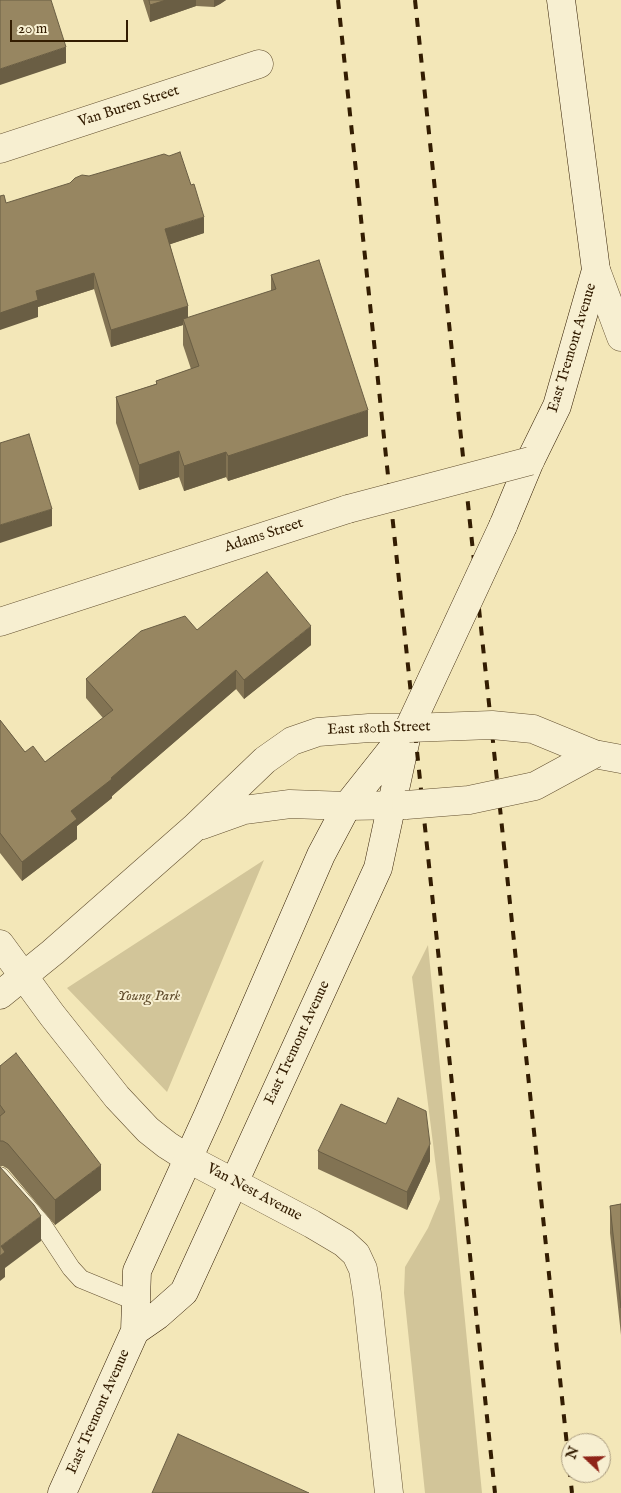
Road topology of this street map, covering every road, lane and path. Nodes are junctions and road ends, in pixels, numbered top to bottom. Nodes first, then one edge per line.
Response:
1 (561, 0) edge
2 (259, 64) dead end
3 (0, 149) edge
4 (609, 274) edge
5 (621, 337) edge
6 (530, 461) junction
7 (0, 622) edge
8 (409, 728) junction
9 (397, 753) junction
10 (594, 754) junction
11 (621, 759) edge
12 (399, 805) junction
13 (347, 806) junction
14 (194, 828) junction
15 (0, 944) edge
16 (24, 975) junction
17 (0, 995) edge
18 (189, 1159) junction
19 (0, 1176) edge
20 (234, 1183) junction
21 (137, 1302) junction
22 (135, 1331) junction
23 (62, 1493) edge
24 (389, 1493) edge

1 - 4 street, East Tremont Avenue
2 - 3 street, Van Buren Street
4 - 5 street
4 - 6 street, East Tremont Avenue
6 - 7 street, Adams Street, bridge
6 - 8 street, East Tremont Avenue, bridge
8 - 9 street, East Tremont Avenue
8 - 10 street, East 180th Street, bridge
8 - 14 street, East 180th Street
9 - 12 street, East Tremont Avenue
9 - 13 street, East Tremont Avenue
10 - 11 street, East 180th Street
10 - 12 street, East 180th Street, bridge
12 - 13 street, East 180th Street
12 - 20 street, East Tremont Avenue
13 - 14 street, East 180th Street
13 - 18 street, East Tremont Avenue
14 - 16 street, East 180th Street
15 - 16 street, Van Nest Avenue
16 - 17 street, East 180th Street
16 - 18 street, Van Nest Avenue
18 - 20 street, Van Nest Avenue
18 - 21 street, East Tremont Avenue
19 - 21 lane
20 - 22 street, East Tremont Avenue
20 - 24 street, Van Nest Avenue
21 - 22 street, East Tremont Avenue
22 - 23 street, East Tremont Avenue

